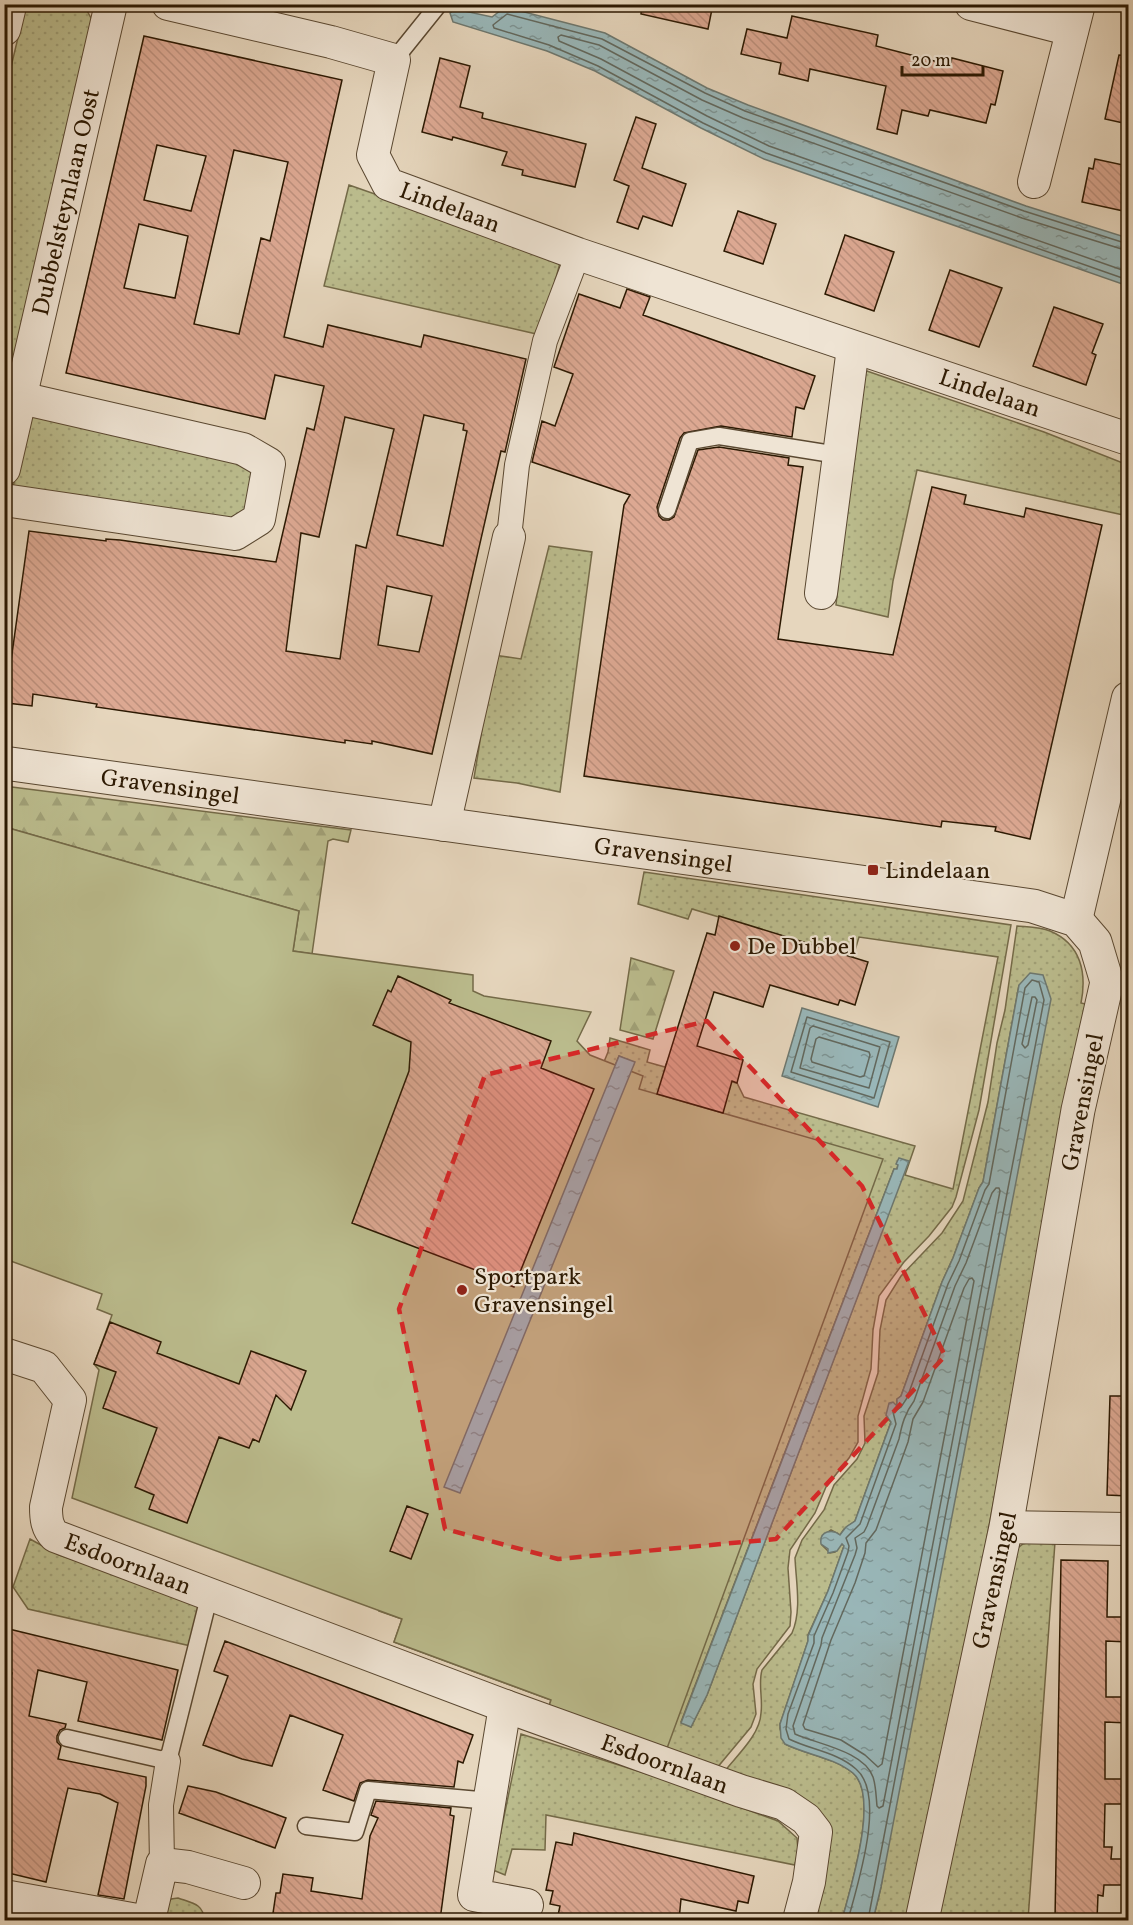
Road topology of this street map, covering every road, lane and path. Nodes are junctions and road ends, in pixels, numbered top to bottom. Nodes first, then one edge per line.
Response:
1 (10, 4) edge
2 (111, 4) edge
3 (168, 4) edge
4 (439, 4) edge
5 (971, 4) edge
6 (1076, 17) edge
7 (4, 29) edge
8 (394, 60) junction
9 (1034, 182) dead end
10 (578, 254) junction
11 (854, 348) junction
12 (21, 398) junction
13 (1128, 439) edge
14 (838, 455) junction
15 (4, 469) edge
16 (4, 500) edge
17 (667, 510) dead end
18 (509, 537) joint
19 (821, 593) dead end
20 (1128, 698) edge
21 (4, 763) edge
22 (444, 825) junction
23 (1076, 920) junction
24 (4, 1354) edge
25 (1005, 1527) junction
26 (1128, 1529) edge
27 (210, 1593) junction
28 (505, 1706) junction
29 (67, 1738) dead end
30 (168, 1761) junction
31 (490, 1801) junction
32 (306, 1826) dead end
33 (162, 1864) junction
34 (244, 1882) dead end
35 (4, 1896) edge
36 (527, 1905) dead end
37 (137, 1920) edge
38 (149, 1920) edge
39 (799, 1920) edge
40 (922, 1920) edge

1 - 7 street
2 - 12 street, Dubbelsteynlaan Oost
3 - 8 street
4 - 8 lane
5 - 6 street
6 - 9 street
8 - 10 street, Lindelaan
10 - 11 street, Lindelaan
10 - 18 street
11 - 13 street, Lindelaan
11 - 14 street
12 - 15 street, Dubbelsteynlaan Oost
12 - 16 street
14 - 17 lane
14 - 19 street
18 - 22 street
20 - 23 street
21 - 22 street, Gravensingel
22 - 23 street, Gravensingel
23 - 25 street, Gravensingel
24 - 27 street, Esdoornlaan
25 - 26 street
25 - 40 street, Gravensingel
27 - 28 street, Esdoornlaan
27 - 30 lane, Esdoornlaan
28 - 31 street
28 - 39 street, Esdoornlaan
29 - 30 lane
30 - 33 street
31 - 32 lane
31 - 36 street
33 - 34 street
33 - 38 street
35 - 37 street

